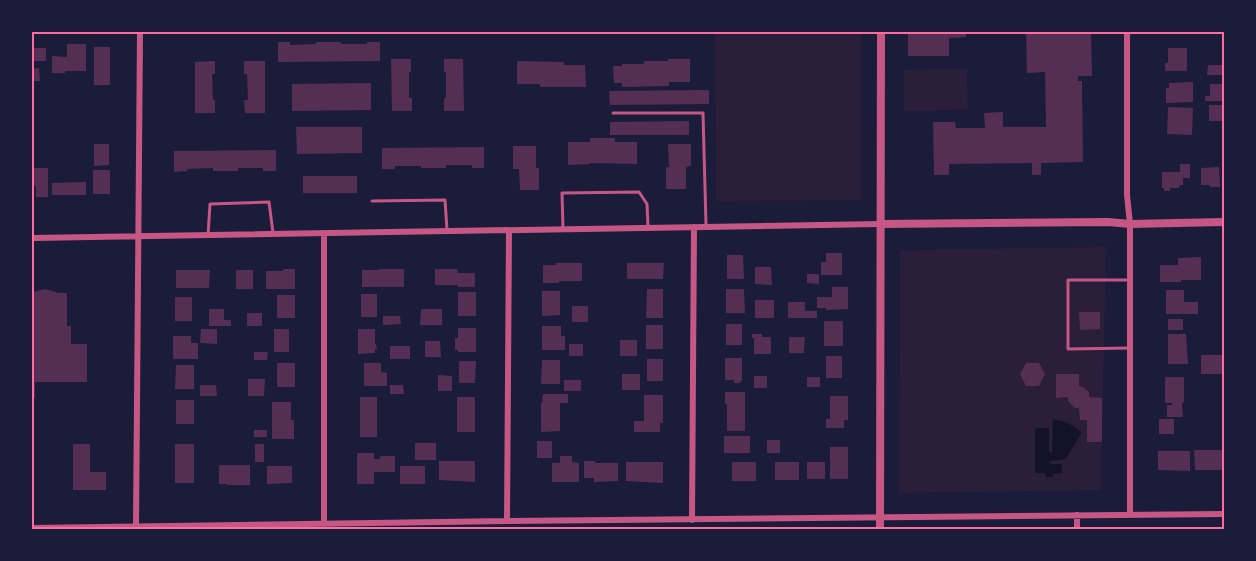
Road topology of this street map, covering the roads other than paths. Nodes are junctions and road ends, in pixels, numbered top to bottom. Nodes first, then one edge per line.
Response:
1 (140, 32) edge
2 (881, 32) edge
3 (1127, 32) edge
4 (613, 113) dead end
5 (372, 201) dead end
6 (1224, 222) edge
7 (880, 224) junction
8 (1130, 224) junction
9 (694, 227) junction
10 (706, 227) junction
11 (648, 228) junction
12 (562, 230) junction
13 (509, 231) junction
14 (447, 232) junction
15 (324, 234) junction
16 (273, 235) junction
17 (208, 236) junction
18 (138, 237) junction
19 (32, 238) edge
20 (1130, 280) junction
21 (1130, 348) junction
22 (1130, 514) junction
23 (1224, 514) edge
24 (1077, 515) junction
25 (880, 517) junction
26 (692, 519) junction
27 (507, 521) junction
28 (324, 524) junction
29 (136, 526) junction
30 (32, 528) edge
31 (206, 528) edge
32 (880, 530) edge
33 (1077, 530) edge

1 - 18 street
2 - 7 street
3 - 8 street
4 - 10 lane
5 - 14 lane
6 - 8 street
7 - 8 street
7 - 10 street
7 - 25 street
8 - 20 street
9 - 10 street
9 - 11 street
9 - 26 street
11 - 12 street
11 - 12 lane
12 - 13 street
13 - 14 street
13 - 27 street
14 - 15 street
15 - 16 street
15 - 28 street
16 - 17 street
16 - 17 lane
17 - 18 street
18 - 19 street
18 - 29 street
20 - 21 street
20 - 21 lane
21 - 22 street
22 - 23 street
22 - 24 street
24 - 25 street
24 - 33 street
25 - 26 street
25 - 32 street
26 - 27 street
27 - 28 street
28 - 31 street
29 - 30 street
29 - 31 street

